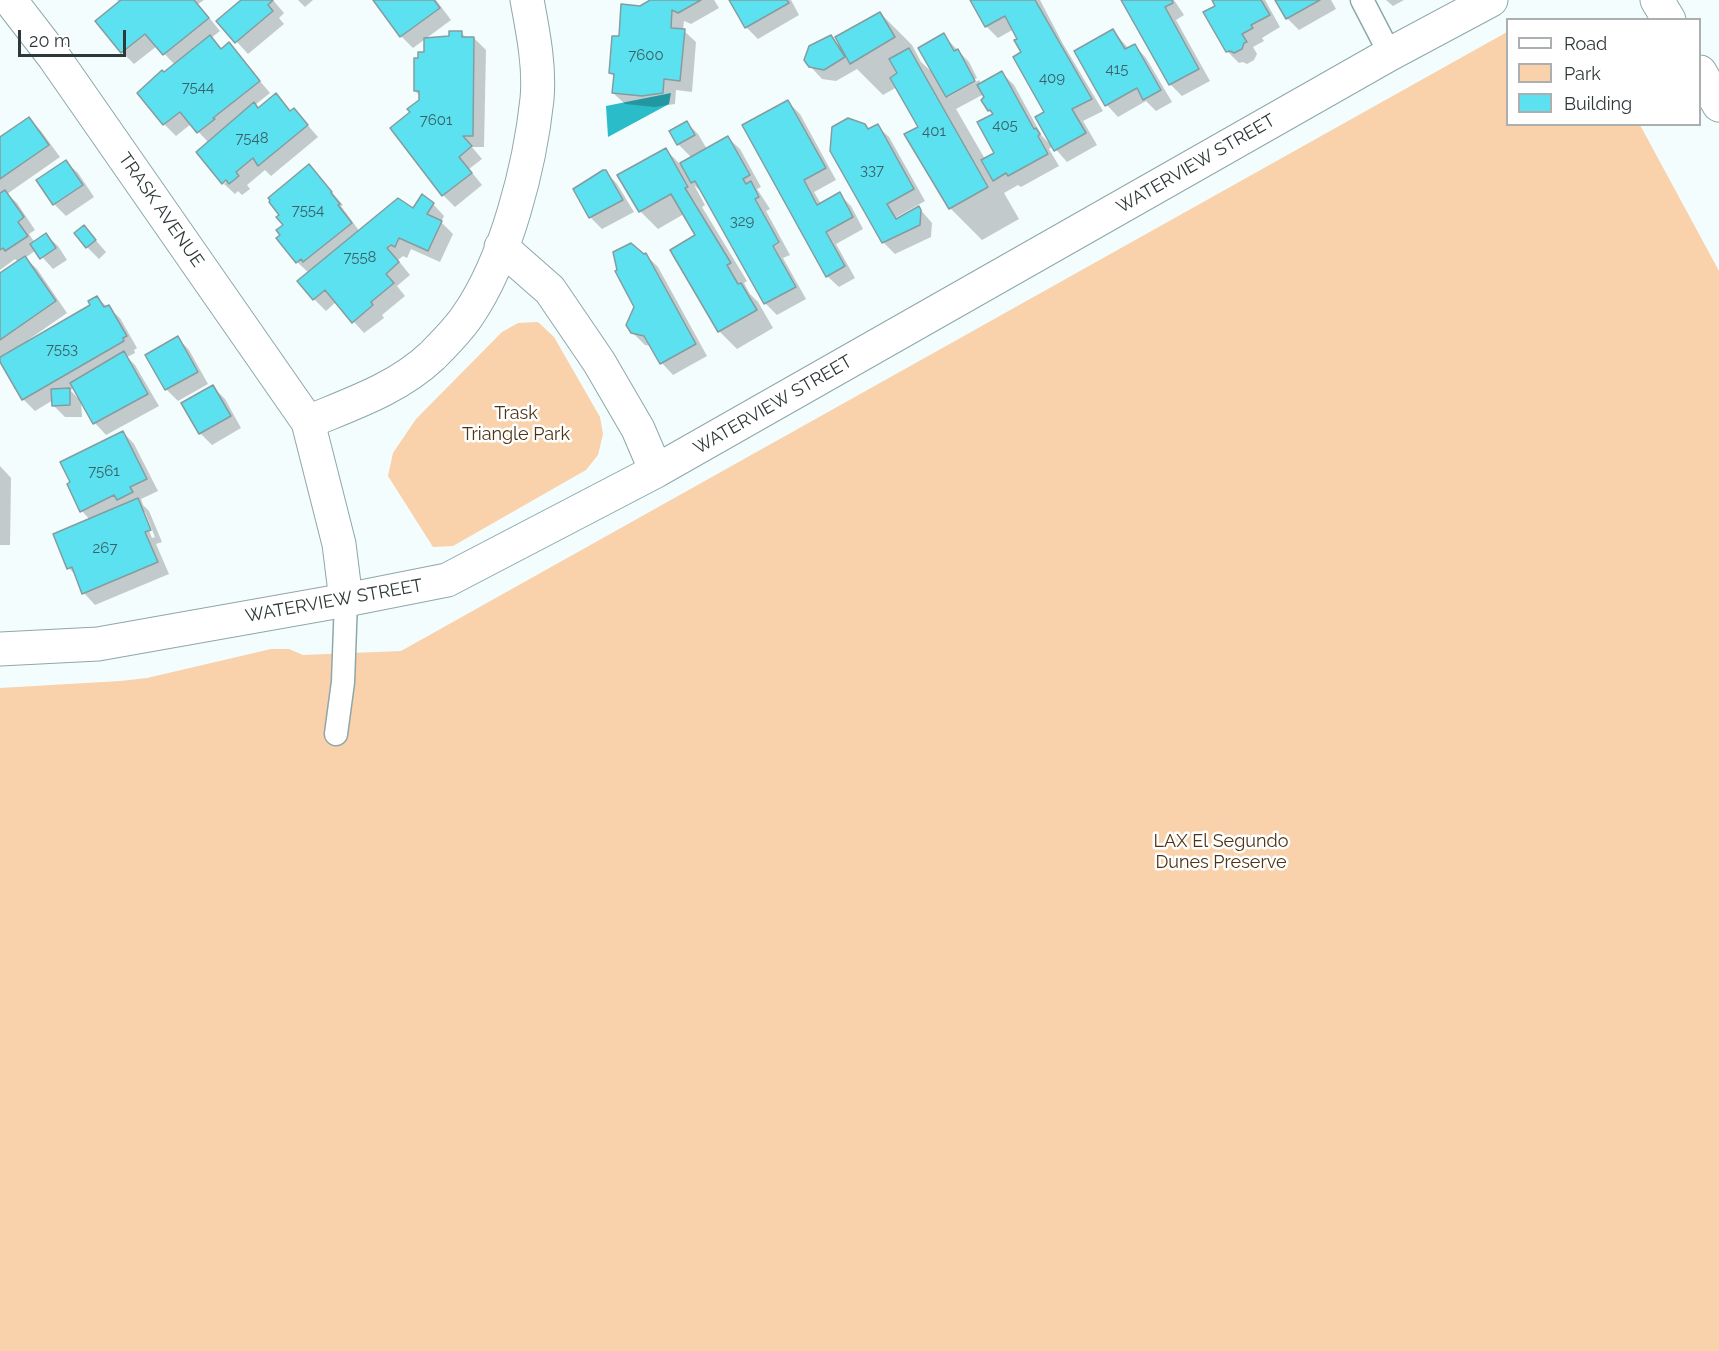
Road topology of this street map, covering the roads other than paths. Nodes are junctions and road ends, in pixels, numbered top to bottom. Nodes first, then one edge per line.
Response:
1 (9, 0) edge
2 (527, 0) edge
3 (1362, 0) edge
4 (1491, 0) edge
5 (1657, 0) edge
6 (1668, 18) edge
7 (1390, 54) junction
8 (1701, 74) edge
9 (1719, 105) edge
10 (501, 247) junction
11 (308, 422) junction
12 (656, 471) junction
13 (346, 600) junction
14 (0, 649) edge
15 (336, 734) dead end

1 - 11 street, TRASK AVENUE
2 - 10 street
3 - 7 lane
4 - 7 street, WATERVIEW STREET
5 - 6 street
7 - 12 street, WATERVIEW STREET
8 - 9 street
10 - 11 street
10 - 12 street
11 - 13 street
12 - 13 street, WATERVIEW STREET
13 - 14 street, WATERVIEW STREET
13 - 15 lane

